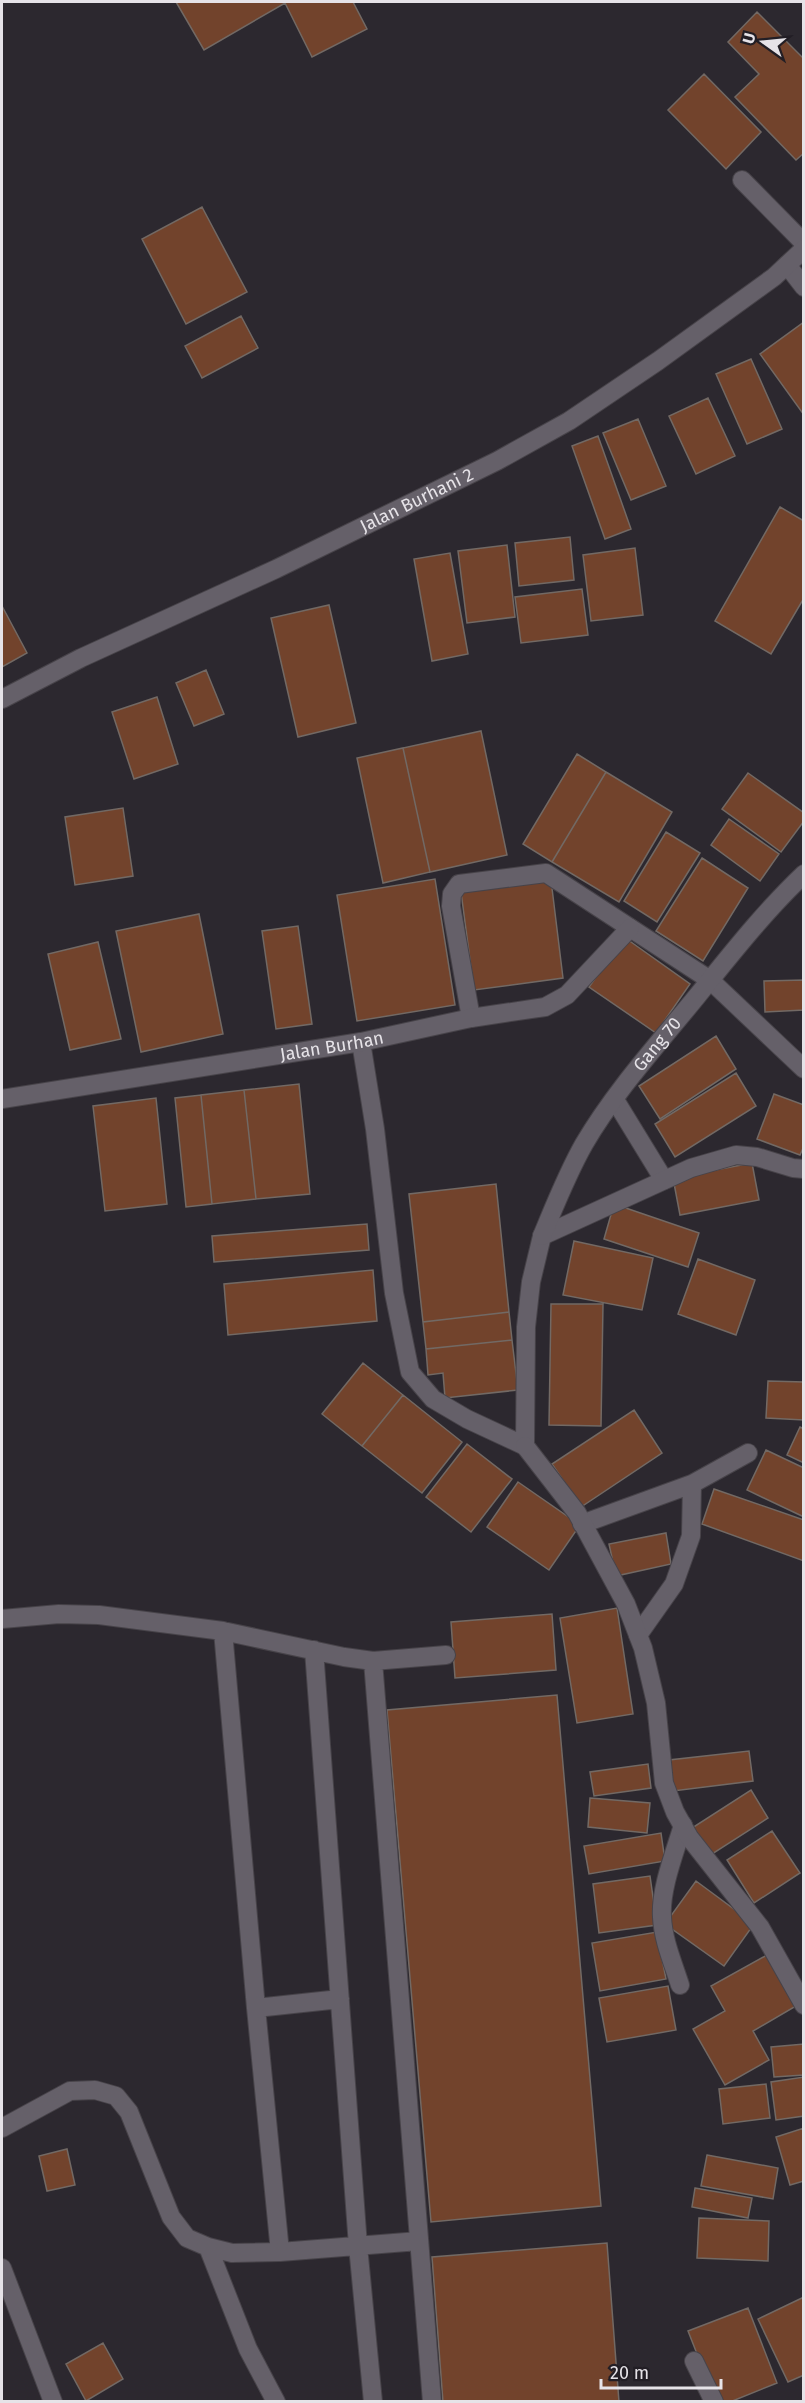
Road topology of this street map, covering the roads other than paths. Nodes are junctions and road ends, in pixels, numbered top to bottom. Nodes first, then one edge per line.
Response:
1 (742, 180) dead end
2 (804, 243) edge
3 (804, 249) edge
4 (787, 265) junction
5 (804, 287) edge
6 (2, 699) edge
7 (804, 874) edge
8 (630, 927) junction
9 (710, 980) junction
10 (471, 1018) junction
11 (361, 1042) junction
12 (804, 1069) edge
13 (2, 1099) edge
14 (615, 1100) junction
15 (804, 1168) edge
16 (664, 1180) junction
17 (542, 1236) junction
18 (525, 1446) junction
19 (748, 1453) dead end
20 (692, 1484) junction
21 (582, 1524) junction
22 (2, 1619) edge
23 (223, 1631) junction
24 (638, 1635) junction
25 (314, 1650) junction
26 (446, 1655) dead end
27 (373, 1660) junction
28 (683, 1825) junction
29 (680, 1985) dead end
30 (340, 1999) junction
31 (804, 2005) edge
32 (256, 2008) junction
33 (2, 2128) edge
34 (419, 2241) junction
35 (358, 2246) junction
36 (208, 2247) junction
37 (280, 2253) junction
38 (2, 2268) edge
39 (694, 2361) dead end
40 (53, 2402) edge
41 (276, 2402) edge
42 (373, 2402) edge
43 (432, 2402) edge
44 (714, 2402) edge

1 - 2 street
3 - 4 street, Jalan Burhani 2
4 - 5 street
4 - 6 street, Jalan Burhani 2
7 - 9 street, Gang 70
8 - 9 street
8 - 10 street, Jalan Burhan
8 - 10 street
9 - 12 street
9 - 14 street, Gang 70
10 - 11 street, Jalan Burhan
11 - 13 street, Jalan Burhan
11 - 18 street
14 - 16 street
14 - 17 street, Gang 70
15 - 16 street
16 - 17 street
17 - 18 street, Gang 70
18 - 21 street
19 - 20 street
20 - 21 street
20 - 24 street
21 - 24 street
22 - 23 street
23 - 25 street
23 - 32 street
24 - 28 street
25 - 27 street
25 - 30 street
26 - 27 street
27 - 34 street
28 - 29 street
28 - 31 street
30 - 32 street
30 - 35 street
32 - 37 street
33 - 36 street
34 - 35 street
34 - 43 street
35 - 37 street
35 - 42 street
36 - 37 street
36 - 41 street
38 - 40 street
39 - 44 street

